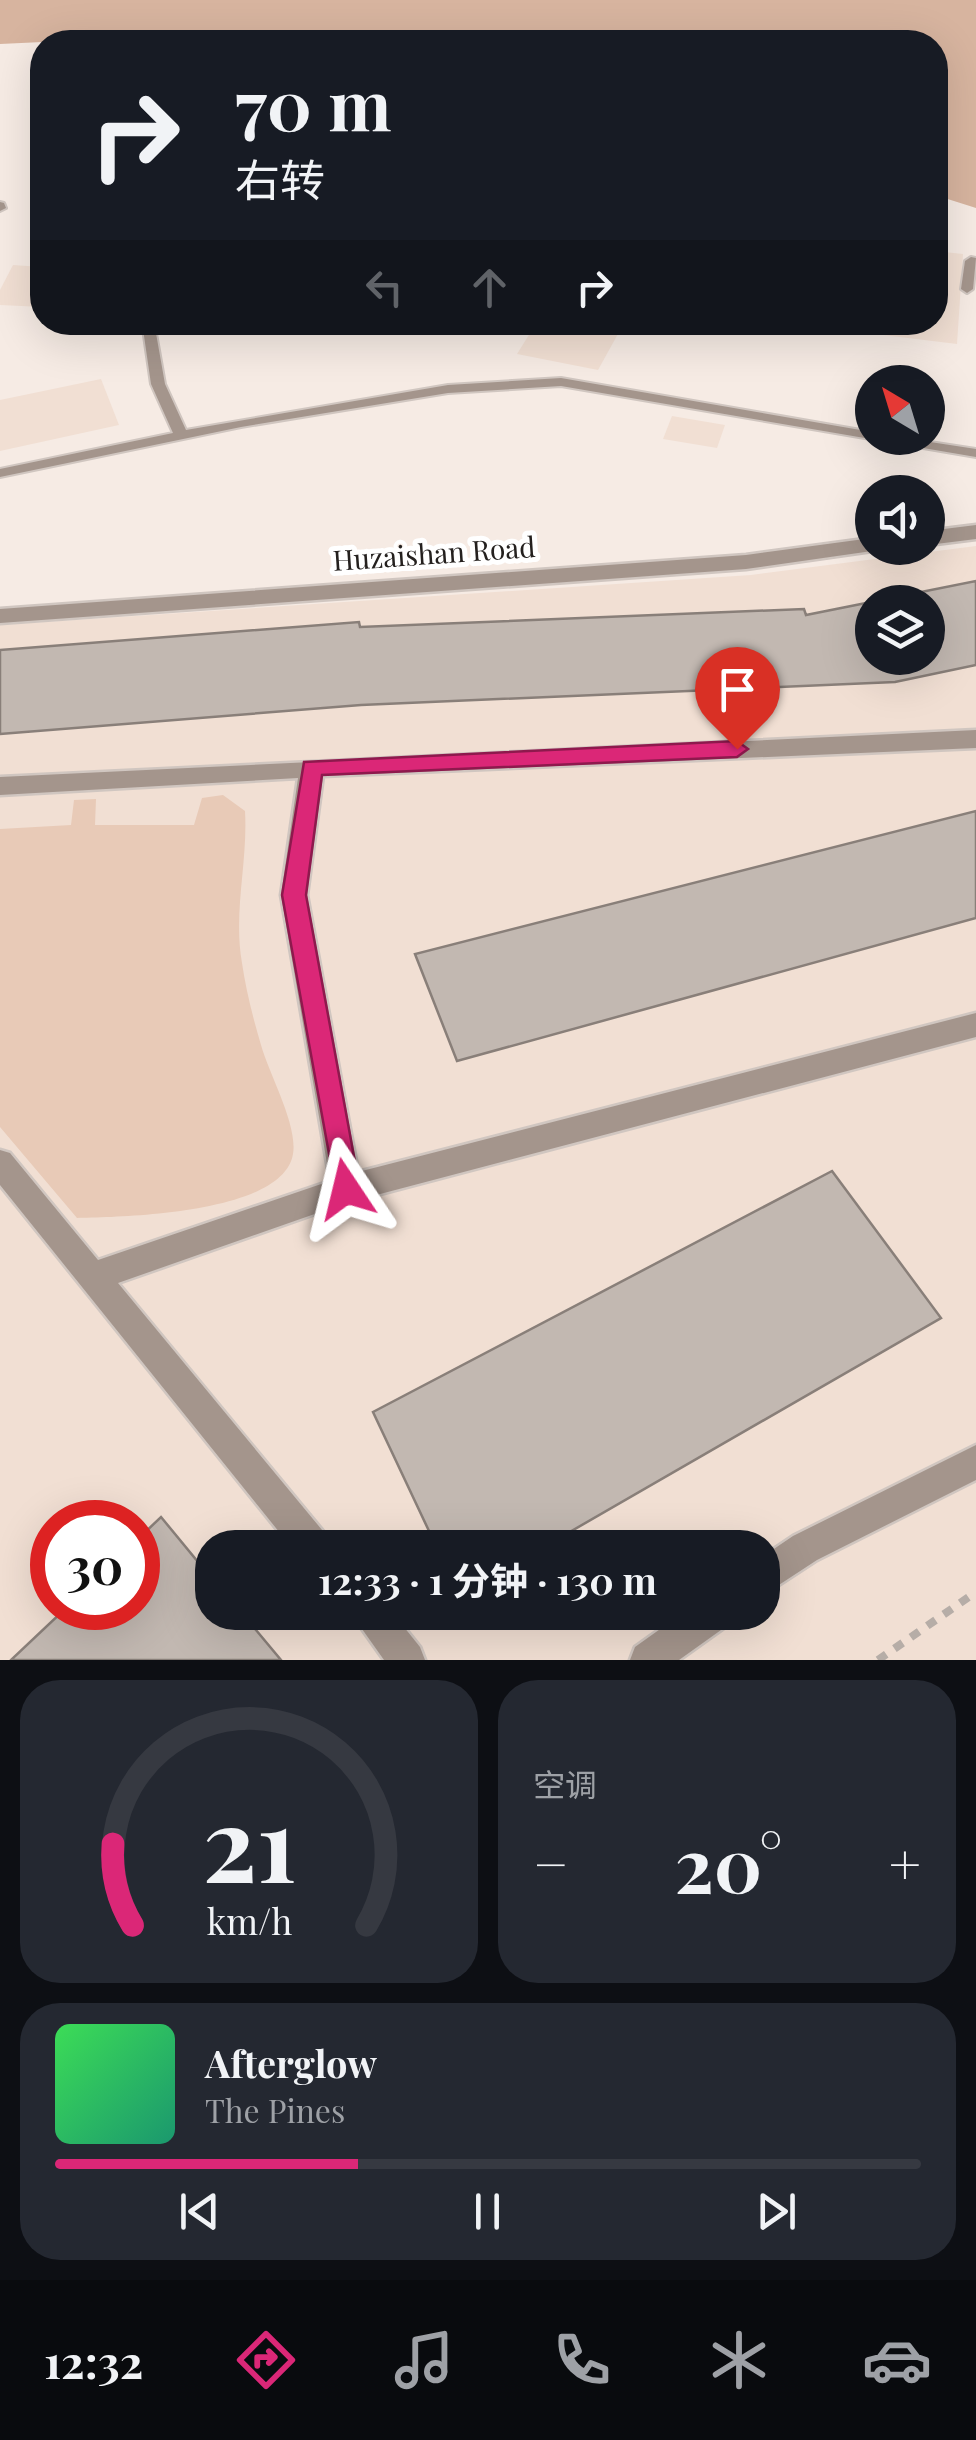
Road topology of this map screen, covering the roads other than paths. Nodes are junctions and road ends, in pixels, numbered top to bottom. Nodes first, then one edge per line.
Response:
1 (976, 262) edge
2 (968, 289) dead end
3 (150, 335) edge
4 (855, 433) edge
5 (181, 436) junction
6 (945, 448) edge
7 (976, 453) edge
8 (0, 473) edge
9 (976, 532) edge
10 (945, 536) edge
11 (855, 547) edge
12 (0, 616) edge
13 (976, 740) edge
14 (312, 768) junction
15 (0, 786) edge
16 (976, 1025) edge
17 (0, 1163) edge
18 (346, 1189) junction
19 (94, 1276) junction
20 (976, 1462) edge
21 (300, 1530) edge
22 (780, 1565) edge
23 (383, 1630) edge
24 (690, 1630) edge
25 (407, 1660) edge
26 (648, 1660) edge

1 - 2 lane
3 - 5 lane
4 - 5 lane
5 - 8 lane
6 - 7 lane
9 - 10 street
11 - 12 street, Huzaishan Road
13 - 14 street
14 - 15 street
14 - 18 street
16 - 18 street
17 - 19 street
18 - 19 street
19 - 21 street
20 - 22 street
23 - 25 street
24 - 26 street

